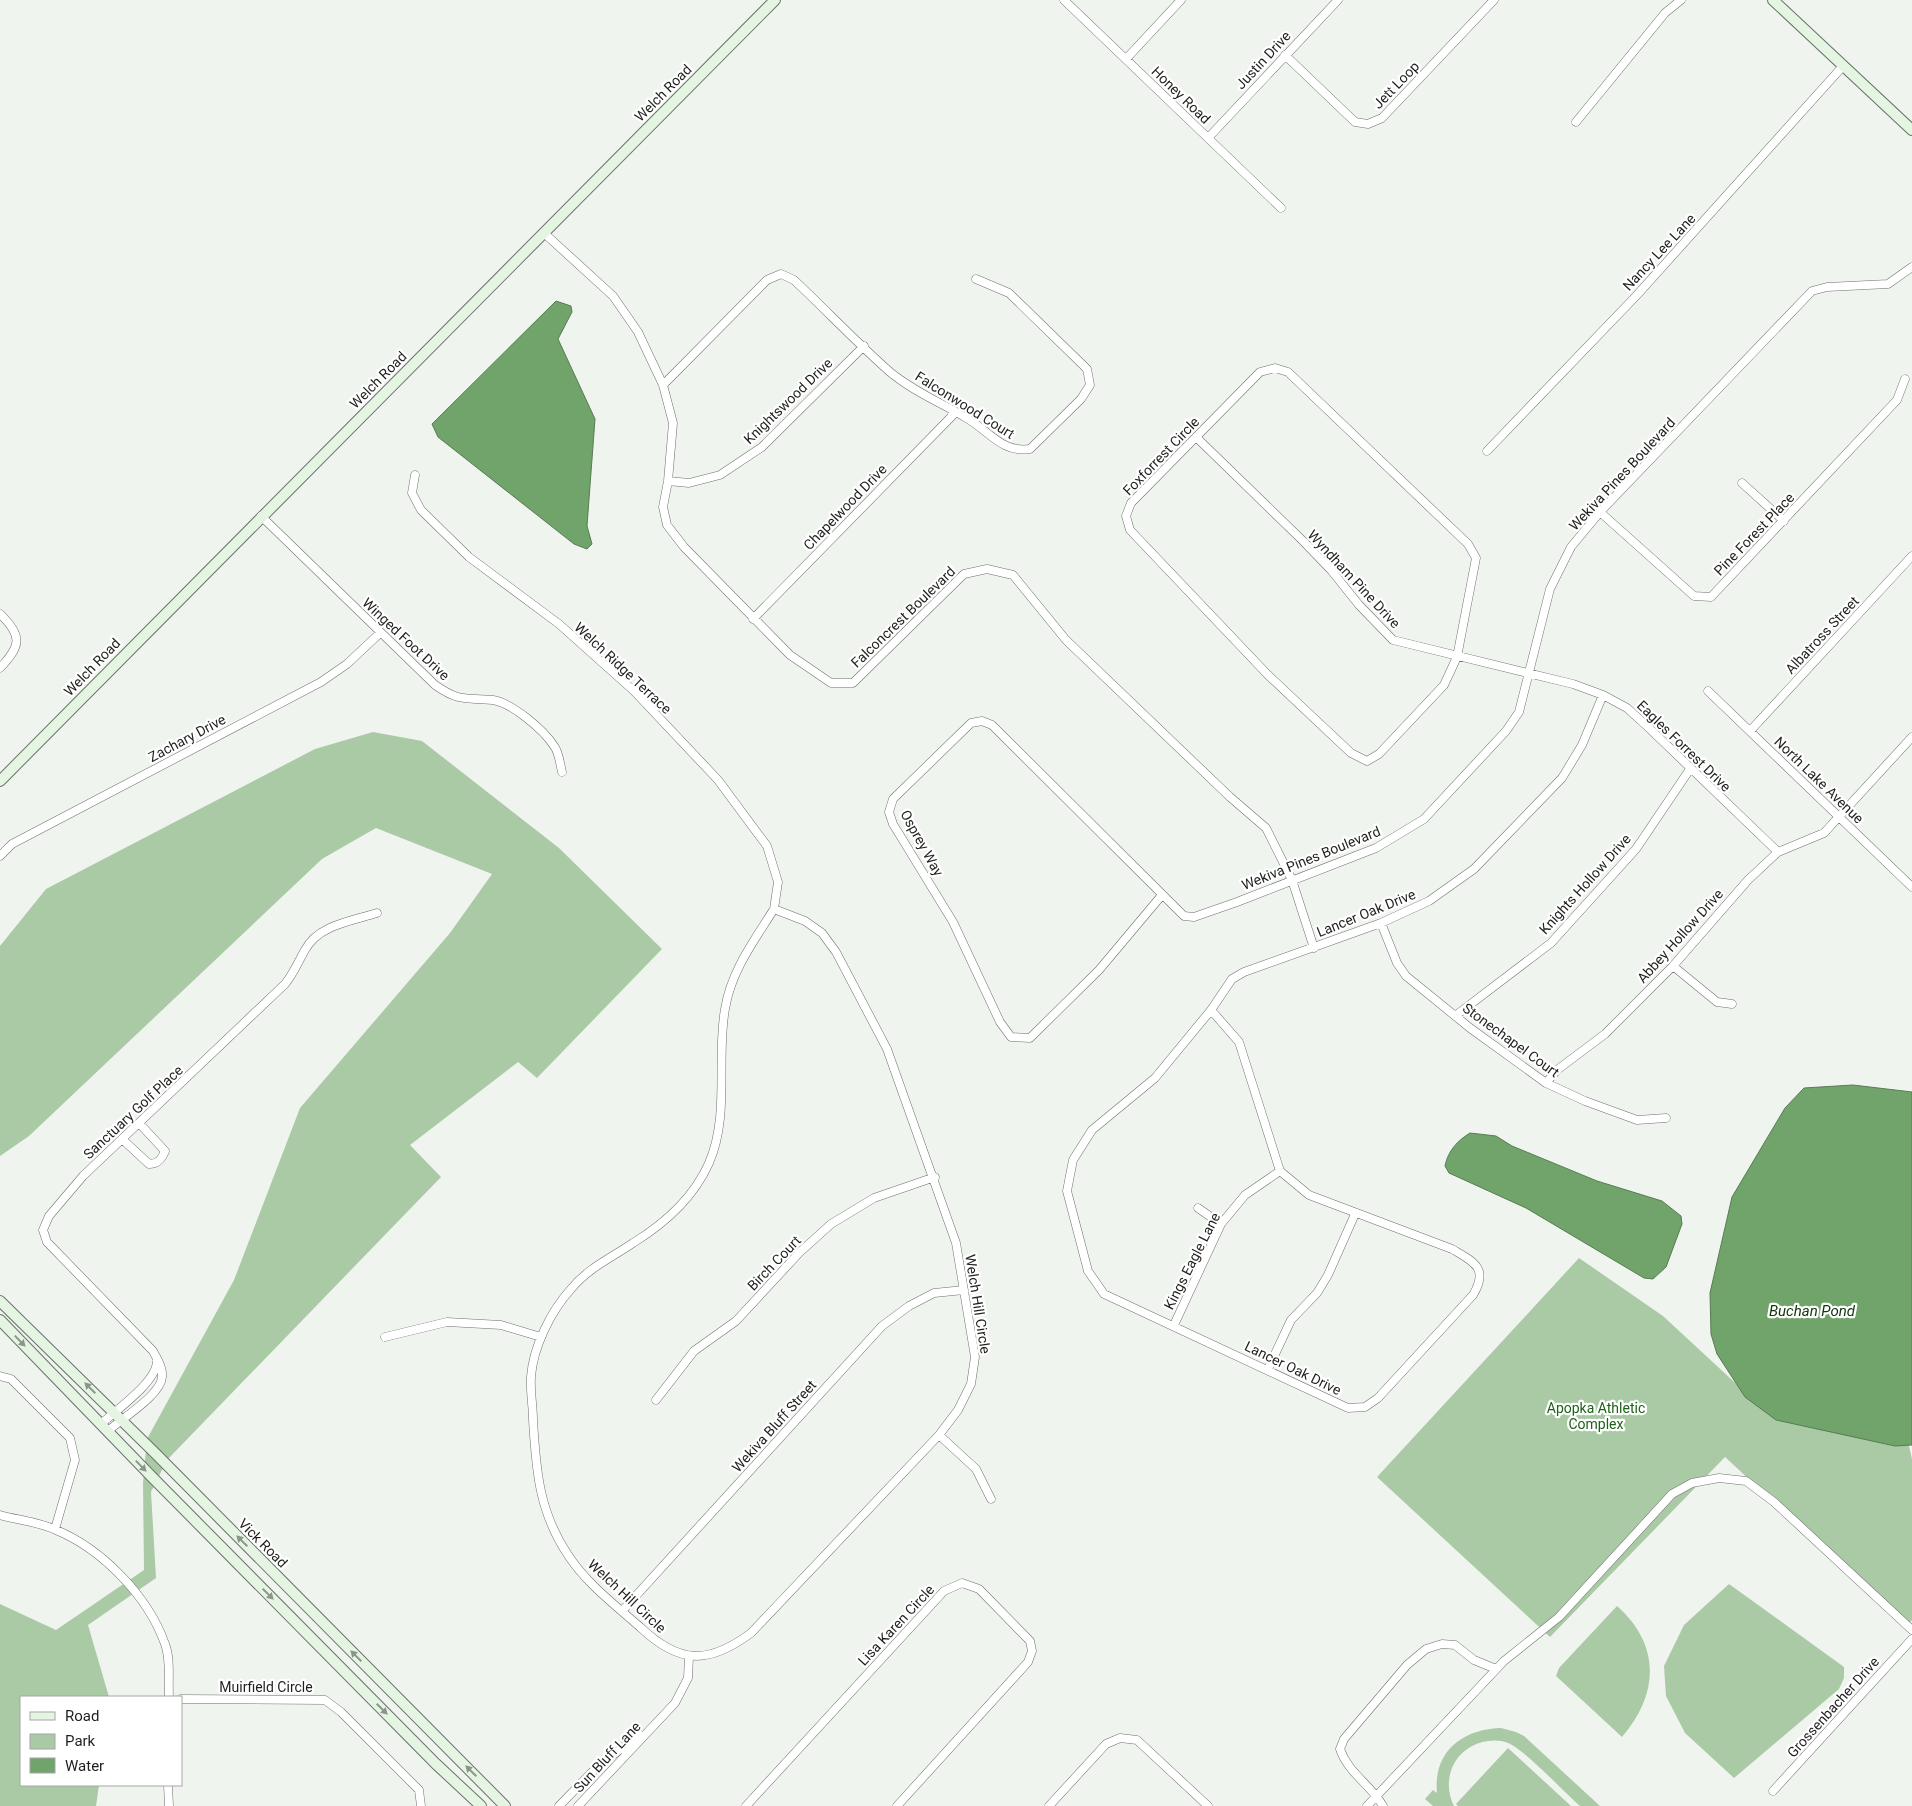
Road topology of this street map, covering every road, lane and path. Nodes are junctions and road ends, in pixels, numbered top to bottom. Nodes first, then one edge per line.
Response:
1 (775, 0) edge
2 (1064, 0) edge
3 (1181, 0) edge
4 (1338, 0) edge
5 (1494, 0) edge
6 (1681, 0) edge
7 (1773, 0) edge
8 (1285, 55) junction
9 (1126, 59) junction
10 (1843, 66) junction
11 (1576, 122) dead end
12 (1912, 130) edge
13 (1208, 138) junction
14 (1281, 208) dead end
15 (544, 232) junction
16 (1912, 267) edge
17 (976, 279) dead end
18 (864, 346) junction
19 (1905, 379) dead end
20 (663, 385) junction
21 (955, 413) junction
22 (1196, 437) junction
23 (1487, 450) dead end
24 (415, 475) dead end
25 (668, 481) junction
26 (1742, 482) dead end
27 (1600, 512) junction
28 (261, 516) junction
29 (1784, 521) junction
30 (1912, 556) edge
31 (0, 614) edge
32 (753, 619) junction
33 (380, 633) junction
34 (1457, 657) junction
35 (0, 668) edge
36 (1530, 674) junction
37 (1708, 691) dead end
38 (1603, 695) junction
39 (1750, 731) junction
40 (1912, 737) edge
41 (1690, 769) junction
42 (562, 772) dead end
43 (1, 777) edge
44 (1838, 816) junction
45 (1778, 852) junction
46 (0, 856) edge
47 (1292, 880) junction
48 (1912, 887) edge
49 (1162, 895) junction
50 (1238, 902) joint
51 (774, 909) junction
52 (377, 913) dead end
53 (1381, 923) junction
54 (1314, 948) junction
55 (1673, 966) junction
56 (1732, 1004) dead end
57 (1211, 1010) junction
58 (1455, 1016) junction
59 (1546, 1083) junction
60 (1666, 1118) dead end
61 (139, 1123) junction
62 (122, 1139) junction
63 (1280, 1171) junction
64 (935, 1177) junction
65 (1198, 1208) dead end
66 (1355, 1214) junction
67 (1222, 1224) junction
68 (964, 1290) junction
69 (0, 1301) edge
70 (0, 1320) edge
71 (1174, 1325) junction
72 (385, 1337) dead end
73 (542, 1337) junction
74 (158, 1359) junction
75 (1268, 1369) junction
76 (0, 1376) edge
77 (146, 1382) junction
78 (155, 1390) junction
79 (656, 1400) dead end
80 (117, 1416) junction
81 (104, 1428) junction
82 (939, 1435) junction
83 (991, 1499) dead end
84 (0, 1515) edge
85 (55, 1529) junction
86 (622, 1611) junction
87 (1912, 1630) edge
88 (1912, 1639) edge
89 (689, 1657) junction
90 (1496, 1669) junction
91 (169, 1696) edge
92 (182, 1699) edge
93 (654, 1725) junction
94 (168, 1786) edge
95 (1773, 1791) dead end
96 (1377, 1796) junction
97 (169, 1806) edge
98 (421, 1806) edge
99 (481, 1806) edge
100 (505, 1806) edge
101 (559, 1806) edge
102 (578, 1806) edge
103 (746, 1806) edge
104 (897, 1806) edge
105 (1049, 1806) edge
106 (1208, 1806) edge
107 (1368, 1806) edge
108 (1383, 1806) edge

1 - 15 street, Welch Road
2 - 9 street, Honey Road
3 - 9 street
4 - 8 street, Justin Drive
5 - 8 street, Jett Loop
6 - 11 street
7 - 10 street
8 - 13 street, Justin Drive
9 - 13 street, Honey Road
10 - 12 street
10 - 23 street, Nancy Lee Lane
13 - 14 street, Honey Road
15 - 20 street, Falconcrest Boulevard
15 - 28 street, Welch Road
16 - 27 street, Wekiva Pines Boulevard
17 - 21 street, Falconwood Court
18 - 20 street, Falconwood Court
18 - 21 street, Falconwood Court
18 - 25 street, Knightswood Drive
19 - 29 street, Pine Forest Place
20 - 25 street, Falconcrest Boulevard
21 - 32 street, Chapelwood Drive
22 - 34 street, Wyndham Pine Drive
22 - 34 street, Foxforrest Circle
22 - 34 street, Foxforrest Circle
24 - 51 street, Welch Ridge Terrace
25 - 32 street, Falconcrest Boulevard
26 - 29 street
27 - 29 street, Pine Forest Place
27 - 36 street, Wekiva Pines Boulevard
28 - 33 street, Winged Foot Drive
28 - 43 street, Welch Road
30 - 39 street, Albatross Street
31 - 35 street
32 - 47 street, Falconcrest Boulevard
33 - 42 street, Winged Foot Drive
33 - 46 street, Zachary Drive
34 - 36 street, Wyndham Pine Drive
36 - 38 street, Eagles Forrest Drive
36 - 47 street, Wekiva Pines Boulevard
37 - 39 street, North Lake Avenue
38 - 41 street, Eagles Forrest Drive
38 - 53 street, Lancer Oak Drive
39 - 44 street, North Lake Avenue
40 - 44 street, Abbey Hollow Drive
41 - 45 street, Eagles Forrest Drive
41 - 58 street, Knights Hollow Drive
44 - 45 street, Abbey Hollow Drive
44 - 48 street, North Lake Avenue
45 - 55 street, Abbey Hollow Drive
47 - 50 street, Wekiva Pines Boulevard
47 - 54 street, Falconcrest Boulevard
49 - 49 street, Osprey Way
49 - 50 street, Osprey Way
51 - 64 street, Welch Hill Circle
51 - 73 street, Welch Hill Circle
52 - 61 street, Sanctuary Golf Place
53 - 54 street, Lancer Oak Drive
53 - 58 street, Stonechapel Court
54 - 57 street, Lancer Oak Drive
55 - 56 street
55 - 59 street, Abbey Hollow Drive
57 - 63 street
57 - 71 street, Lancer Oak Drive
58 - 59 street, Stonechapel Court
59 - 60 street, Stonechapel Court
61 - 62 street, Sanctuary Golf Place
61 - 62 street
62 - 74 street, Sanctuary Golf Place
63 - 66 street, Lancer Oak Drive
63 - 67 street, Kings Eagle Lane
64 - 68 street, Welch Hill Circle
64 - 79 street, Birch Court
65 - 67 street
66 - 75 street
66 - 75 street, Lancer Oak Drive
67 - 71 street, Kings Eagle Lane
68 - 82 street, Welch Hill Circle
68 - 86 street, Wekiva Bluff Street
80 -> 69 street, Vick Road
70 -> 81 street
71 - 75 street, Lancer Oak Drive
72 - 73 street
73 - 86 street, Welch Hill Circle
74 - 77 street
74 - 78 street
76 - 85 street
77 - 78 street
77 - 80 street
78 - 80 street
80 - 81 street
100 -> 80 street, Vick Road
81 -> 99 street
82 - 83 street
82 - 89 street, Welch Hill Circle
84 - 85 street
85 - 91 street
86 - 89 street, Welch Hill Circle
87 - 90 street
88 - 95 street, Grossenbacher Drive
89 - 93 street, Sun Bluff Lane
90 - 96 street
90 - 96 street
92 - 98 street, Muirfield Circle
93 - 101 street, Sun Bluff Lane
93 - 102 street, Sun Bluff Lane
94 - 97 street
96 - 107 street
96 - 108 street
103 - 104 street, Lisa Karen Circle
105 - 106 street

